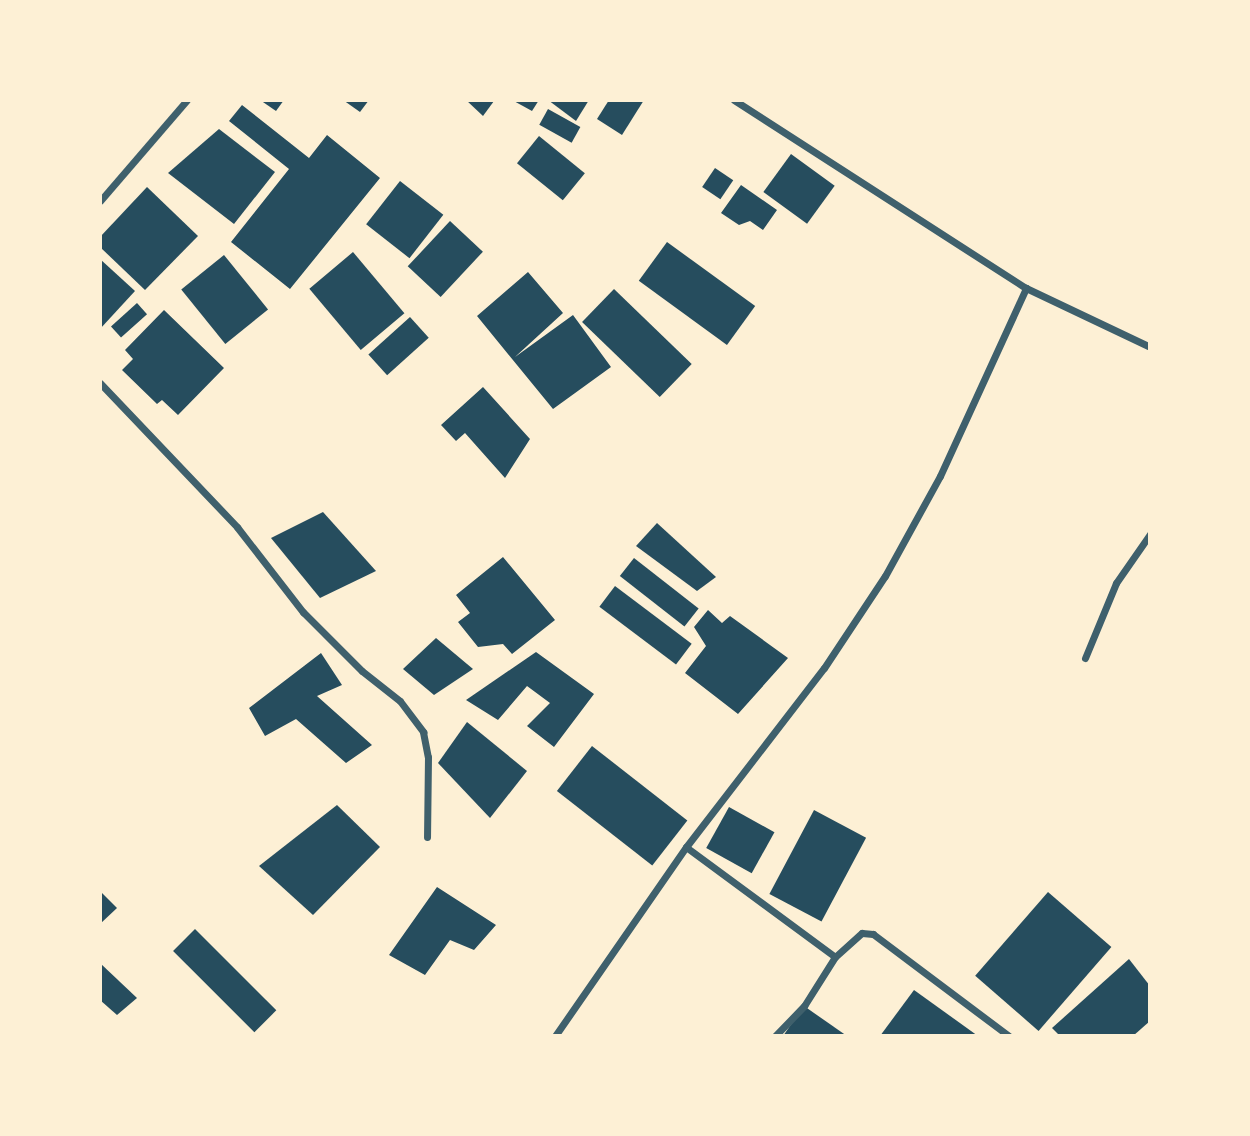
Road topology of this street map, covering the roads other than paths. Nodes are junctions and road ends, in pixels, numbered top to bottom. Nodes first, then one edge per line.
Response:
1 (187, 100) edge
2 (734, 100) edge
3 (100, 201) edge
4 (1026, 288) junction
5 (1148, 343) edge
6 (100, 383) edge
7 (1150, 534) edge
8 (1085, 658) dead end
9 (427, 837) dead end
10 (686, 847) junction
11 (835, 957) junction
12 (555, 1036) edge
13 (775, 1036) edge
14 (1009, 1036) edge

1 - 3 street
2 - 4 street
4 - 5 street
4 - 10 street
6 - 9 street
7 - 8 street
10 - 11 street
10 - 12 street
11 - 13 street
11 - 14 street

